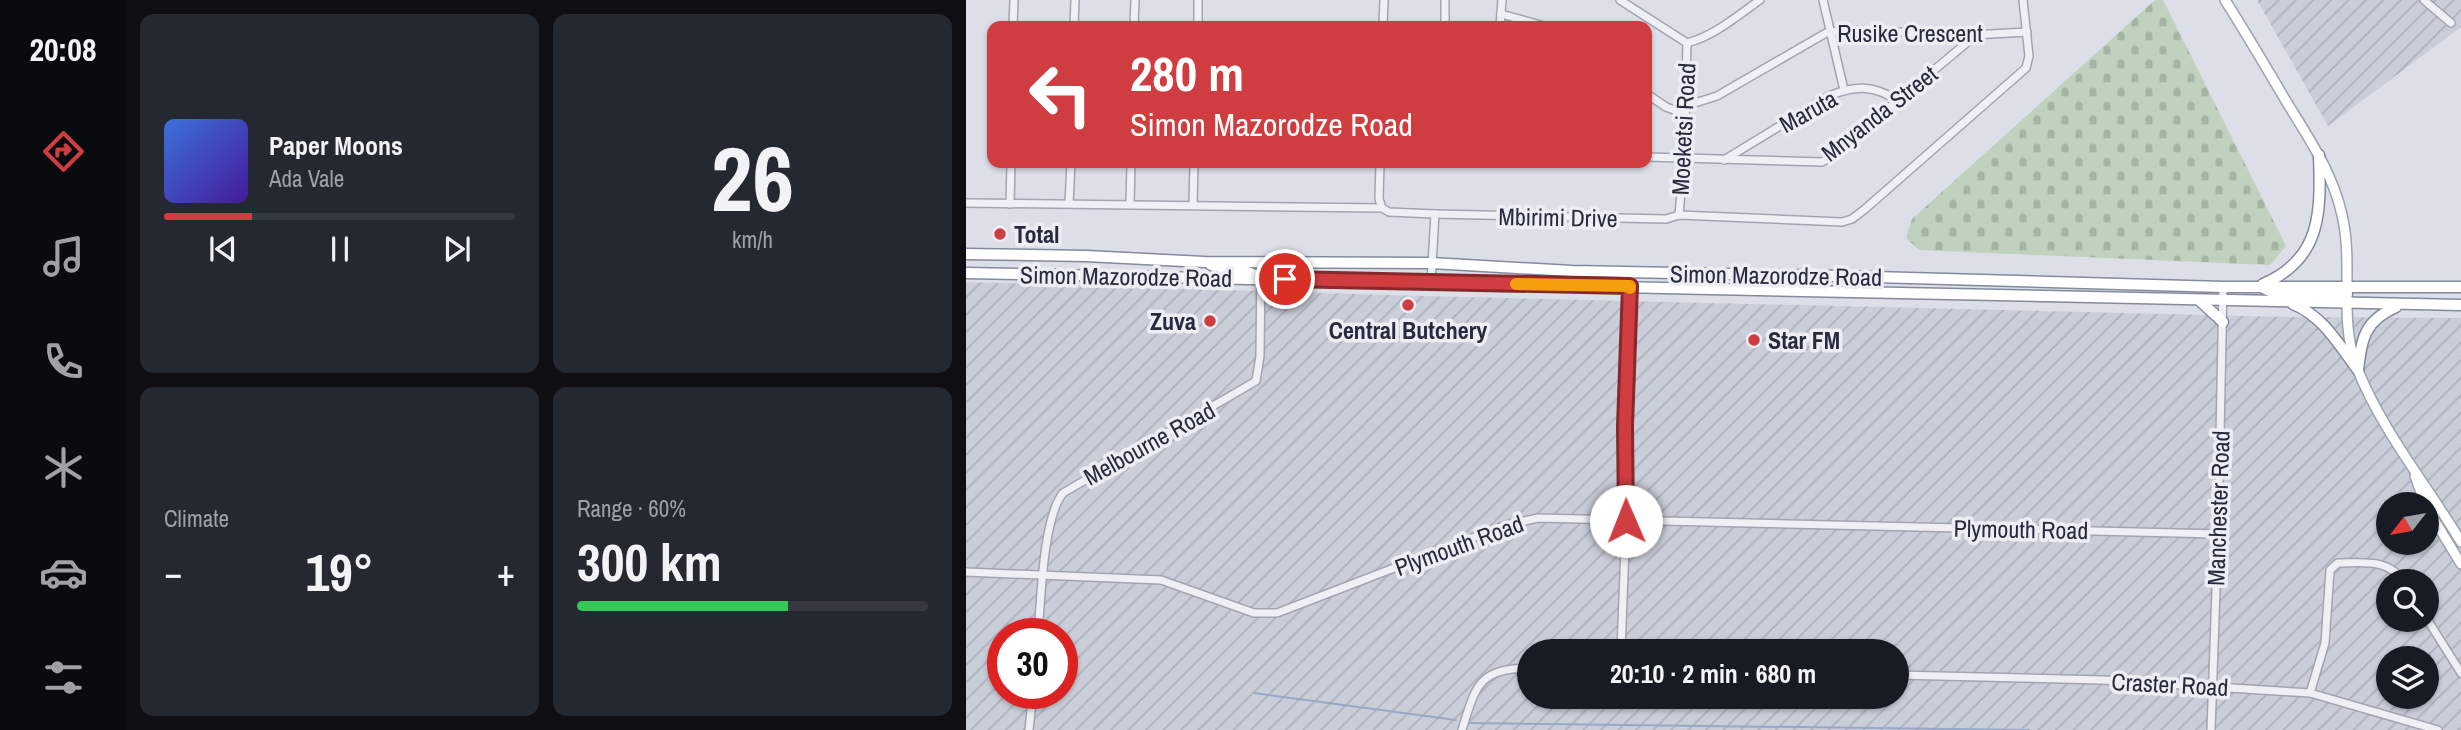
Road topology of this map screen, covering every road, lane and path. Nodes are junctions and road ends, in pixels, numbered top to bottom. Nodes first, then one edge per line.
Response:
1 (1014, 0) edge
2 (1075, 0) edge
3 (1135, 0) edge
4 (1198, 0) edge
5 (1384, 0) edge
6 (1445, 0) edge
7 (1502, 0) edge
8 (1620, 0) edge
9 (1759, 0) edge
10 (1823, 0) edge
11 (2023, 0) edge
12 (2225, 0) edge
13 (2424, 0) edge
14 (1501, 14) junction
15 (1013, 21) edge
16 (1074, 21) edge
17 (1134, 21) edge
18 (1198, 21) edge
19 (1383, 21) edge
20 (1445, 21) edge
21 (1500, 21) edge
22 (1526, 21) edge
23 (2451, 23) dead end
24 (1831, 32) junction
25 (2027, 32) junction
26 (1973, 35) junction
27 (1687, 43) junction
28 (1844, 90) junction
29 (1652, 97) edge
30 (1685, 99) junction
31 (1897, 100) junction
32 (1685, 114) junction
33 (2319, 155) junction
34 (1652, 157) edge
35 (1684, 159) junction
36 (1723, 160) junction
37 (1011, 168) edge
38 (1070, 168) edge
39 (1131, 168) edge
40 (1194, 168) edge
41 (1380, 168) edge
42 (966, 203) edge
43 (1069, 203) junction
44 (1010, 204) junction
45 (1130, 204) junction
46 (1193, 205) junction
47 (1382, 208) junction
48 (1435, 214) junction
49 (1679, 215) junction
50 (966, 254) edge
51 (1261, 261) junction
52 (1204, 262) junction
53 (1431, 263) junction
54 (1572, 271) junction
55 (1631, 272) junction
56 (966, 273) edge
57 (1260, 278) junction
58 (1431, 282) junction
59 (2170, 285) junction
60 (1630, 286) junction
61 (2259, 286) junction
62 (2223, 287) junction
63 (2461, 287) edge
64 (2348, 294) junction
65 (2199, 300) junction
66 (2222, 301) junction
67 (2283, 301) junction
68 (2400, 305) junction
69 (2461, 305) edge
70 (2223, 322) junction
71 (2358, 370) junction
72 (2413, 470) junction
73 (2421, 492) edge
74 (1626, 521) junction
75 (2440, 529) edge
76 (2218, 534) junction
77 (2461, 542) edge
78 (2461, 564) edge
79 (2392, 569) edge
80 (966, 572) edge
81 (1044, 574) junction
82 (1040, 618) edge
83 (2436, 632) edge
84 (1621, 639) edge
85 (1517, 668) edge
86 (2461, 673) edge
87 (1909, 675) edge
88 (2211, 686) junction
89 (2310, 692) junction
90 (1031, 709) edge
91 (1029, 730) edge
92 (1462, 730) edge
93 (2211, 730) edge
94 (2438, 730) edge

1 - 15 street
2 - 16 street
3 - 17 street
4 - 18 street
5 - 19 street
6 - 20 street
7 - 14 street
8 - 27 street
9 - 27 street
10 - 24 street
11 - 25 street, Mbirimi Drive
12 - 33 main road
13 - 23 street
14 - 21 street
14 - 22 street
24 - 26 street, Rusike Crescent
24 - 28 street
24 - 30 street, Rusike Crescent
25 - 26 street, Rusike Crescent
25 - 49 street, Mbirimi Drive
26 - 31 street, Mnyanda Street
27 - 30 street, Moeketsi Road
28 - 31 street, Maruta
28 - 36 street, Maruta
29 - 32 street
30 - 32 street, Moeketsi Road
31 - 36 street, Mnyanda Street
32 - 35 street, Moeketsi Road
33 - 61 highway
33 - 64 main road
34 - 35 street, Mnyanda Street
35 - 36 street, Mnyanda Street
35 - 49 street, Moeketsi Road
37 - 44 street
38 - 43 street
39 - 45 street
40 - 46 street
41 - 47 street
42 - 44 street, Mbirimi Drive
43 - 44 street, Mbirimi Drive
43 - 45 street, Mbirimi Drive
45 - 46 street, Mbirimi Drive
46 - 47 street, Mbirimi Drive
47 - 48 street, Mbirimi Drive
48 - 49 street, Mbirimi Drive
48 - 53 street
50 - 52 highway, Simon Mazorodze Road
51 - 52 highway, Simon Mazorodze Road
51 - 53 highway, Simon Mazorodze Road
51 - 57 street, Melbourne Road
52 - 57 highway
53 - 54 highway, Simon Mazorodze Road
53 - 58 street
54 - 55 highway, Simon Mazorodze Road
54 - 60 highway
55 - 59 highway, Simon Mazorodze Road
55 - 60 street
56 - 57 highway, Simon Mazorodze Road
57 - 58 highway, Simon Mazorodze Road
57 - 81 street, Melbourne Road
58 - 60 highway, Simon Mazorodze Road
59 - 62 highway, Simon Mazorodze Road
59 - 66 highway
60 - 65 highway, Simon Mazorodze Road
60 - 74 street
61 - 62 highway, Simon Mazorodze Road
61 - 64 highway, Simon Mazorodze Road
62 - 66 street, Manchester Road
63 - 64 highway, Simon Mazorodze Road
64 - 67 highway, Simon Mazorodze Road
64 - 68 highway, Simon Mazorodze Road
64 - 71 main road
65 - 66 highway, Simon Mazorodze Road
65 - 70 highway
66 - 67 highway, Simon Mazorodze Road
66 - 70 street, Manchester Road
67 - 71 highway
68 - 69 highway, Simon Mazorodze Road
68 - 71 highway
70 - 76 street, Manchester Road
71 - 72 main road
72 - 73 main road
72 - 77 main road
74 - 76 street, Plymouth Road
74 - 81 street, Plymouth Road
74 - 84 street
75 - 78 main road
76 - 88 street, Manchester Road
79 - 89 street
80 - 81 street, Plymouth Road
81 - 82 street, Melbourne Road
83 - 86 street
85 - 92 street
87 - 88 street, Craster Road
88 - 89 street, Craster Road
88 - 93 street, Manchester Road
89 - 94 street, Craster Road
90 - 91 street

